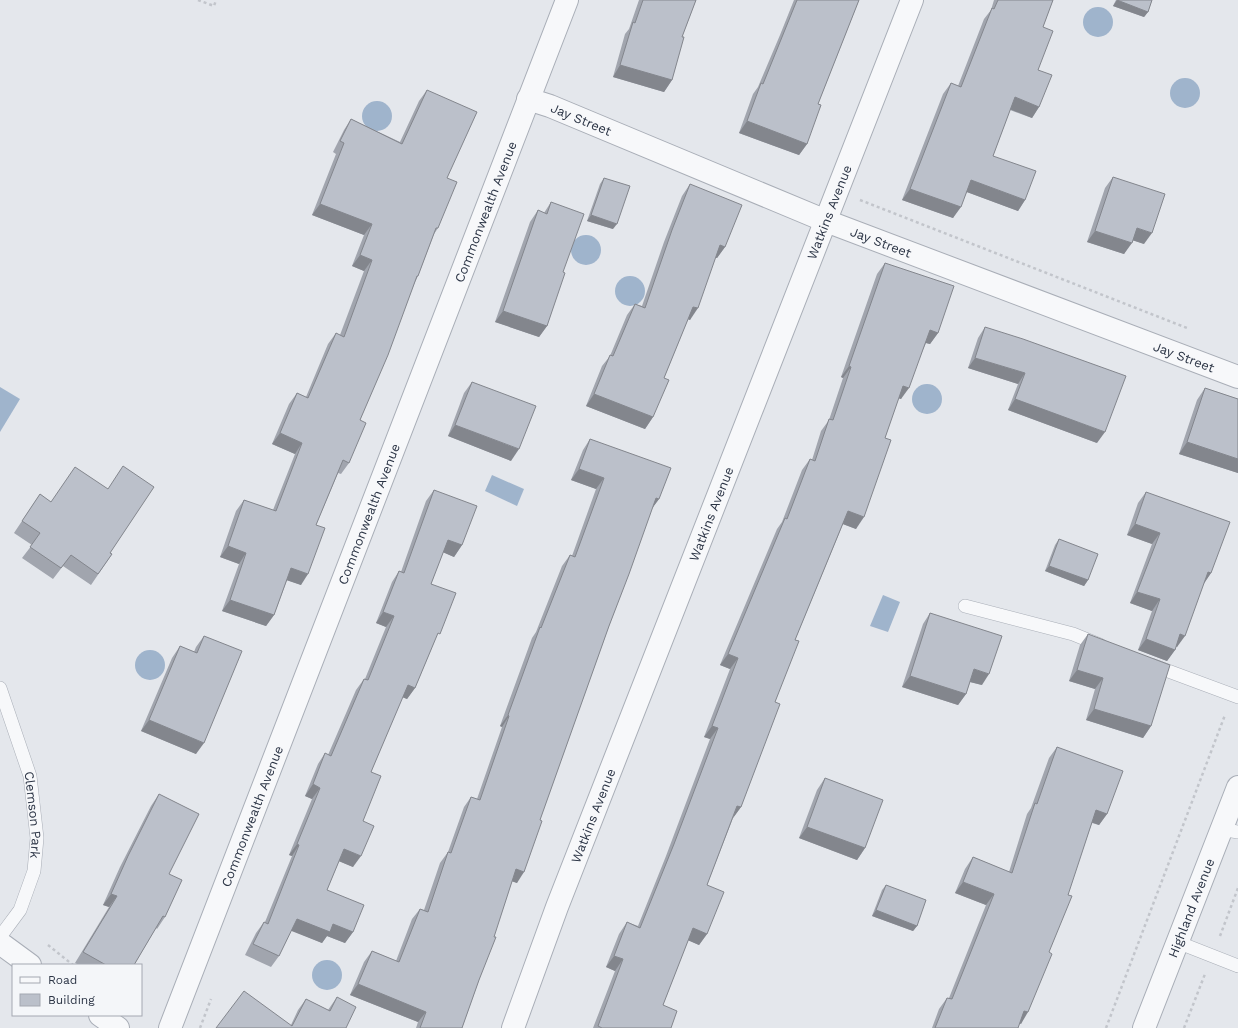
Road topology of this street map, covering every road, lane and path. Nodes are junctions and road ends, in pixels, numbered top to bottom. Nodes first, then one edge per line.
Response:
1 (198, 0) edge
2 (216, 0) edge
3 (566, 0) edge
4 (912, 0) edge
5 (528, 98) junction
6 (853, 198) dead end
7 (826, 221) junction
8 (1194, 330) dead end
9 (1238, 377) edge
10 (965, 606) dead end
11 (1114, 650) edge
12 (1142, 661) edge
13 (0, 688) edge
14 (1235, 696) edge
15 (1238, 787) edge
16 (1230, 831) edge
17 (0, 937) edge
18 (1177, 942) junction
19 (0, 943) edge
20 (45, 943) dead end
21 (29, 964) edge
22 (72, 964) edge
23 (1238, 966) edge
24 (101, 1016) edge
25 (118, 1028) edge
26 (170, 1028) edge
27 (513, 1028) edge
28 (1106, 1028) edge
29 (1144, 1028) edge

1 - 2 path
3 - 5 street, Commonwealth Avenue
4 - 7 street, Watkins Avenue
5 - 7 street, Jay Street
5 - 26 street, Commonwealth Avenue
6 - 8 path
7 - 9 street, Jay Street
7 - 27 street, Watkins Avenue
10 - 11 lane
12 - 14 lane
13 - 17 lane, Clemson Park
14 - 28 path
15 - 16 street, Highland Avenue
16 - 18 street, Highland Avenue
18 - 23 lane
18 - 29 street, Highland Avenue
19 - 21 street
20 - 22 path
24 - 25 street

